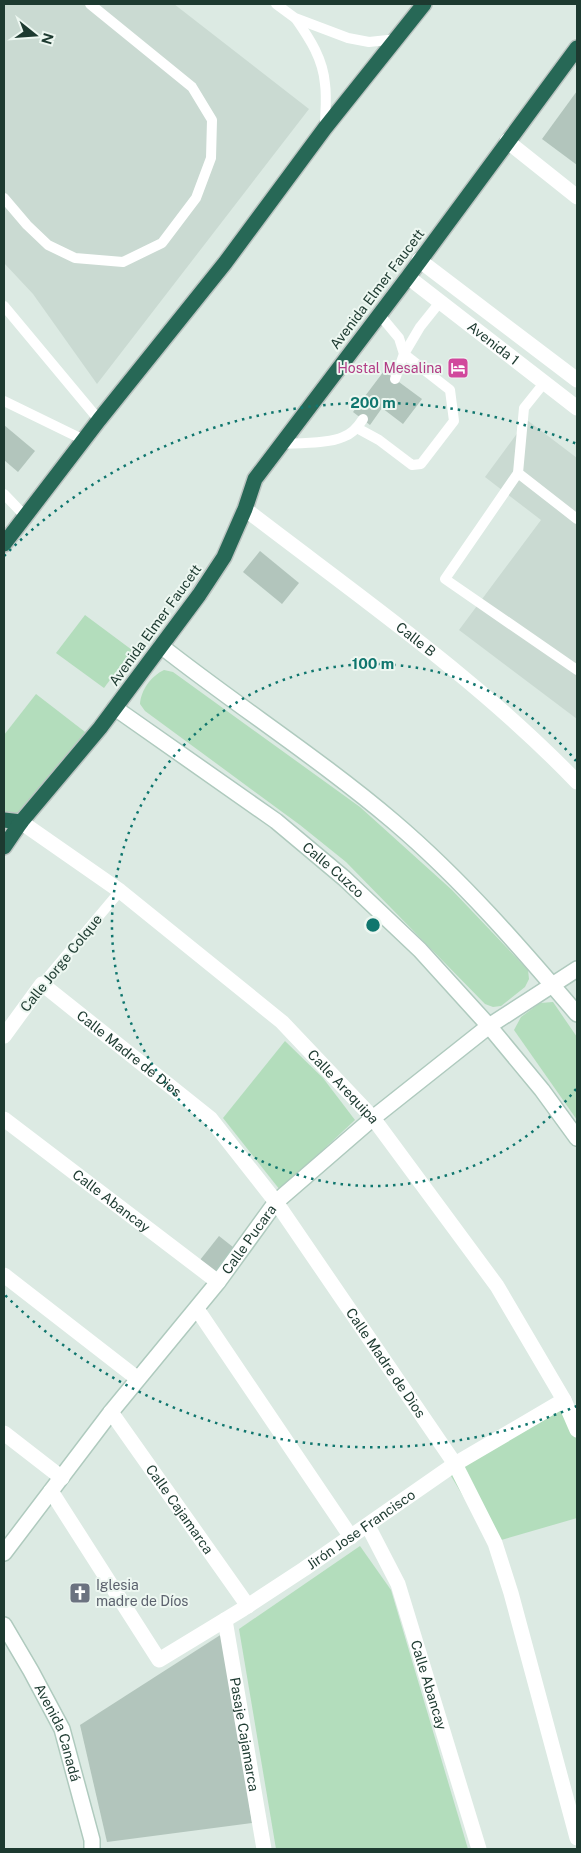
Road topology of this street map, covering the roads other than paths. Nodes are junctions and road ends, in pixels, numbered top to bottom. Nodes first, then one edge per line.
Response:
1 (90, 4) edge
2 (276, 4) edge
3 (424, 4) edge
4 (295, 18) junction
5 (397, 39) junction
6 (577, 48) edge
7 (325, 128) junction
8 (507, 142) junction
9 (577, 197) edge
10 (4, 198) edge
11 (419, 260) junction
12 (408, 277) junction
13 (440, 302) junction
14 (4, 306) edge
15 (379, 314) junction
16 (404, 354) junction
17 (395, 379) dead end
18 (577, 380) edge
19 (544, 383) junction
20 (4, 402) edge
21 (577, 408) edge
22 (100, 420) junction
23 (84, 440) junction
24 (280, 444) junction
25 (518, 473) junction
26 (4, 494) edge
27 (245, 510) junction
28 (25, 516) junction
29 (577, 519) edge
30 (4, 544) edge
31 (161, 646) junction
32 (577, 670) edge
33 (115, 708) junction
34 (577, 782) edge
35 (4, 820) edge
36 (21, 822) junction
37 (4, 847) edge
38 (120, 891) junction
39 (577, 969) edge
40 (42, 984) junction
41 (553, 986) junction
42 (577, 1014) edge
43 (490, 1026) junction
44 (4, 1036) edge
45 (373, 1118) junction
46 (4, 1119) edge
47 (577, 1138) edge
48 (276, 1202) junction
49 (4, 1275) edge
50 (218, 1282) junction
51 (197, 1309) junction
52 (138, 1379) junction
53 (564, 1400) junction
54 (111, 1412) junction
55 (577, 1430) edge
56 (4, 1432) edge
57 (455, 1464) junction
58 (62, 1478) junction
59 (51, 1490) junction
60 (368, 1526) junction
61 (351, 1537) junction
62 (4, 1553) edge
63 (248, 1606) junction
64 (225, 1620) junction
65 (4, 1625) edge
66 (577, 1838) edge
67 (92, 1849) edge
68 (264, 1849) edge
69 (479, 1849) edge

1 - 10 lane
2 - 4 lane
3 - 5 highway
4 - 5 lane
4 - 7 lane
5 - 7 highway
6 - 8 highway, Avenida Elmer Faucett
7 - 22 highway
8 - 9 street
8 - 11 highway, Avenida Elmer Faucett
11 - 12 highway, Avenida Elmer Faucett
11 - 18 street, Avenida 1
12 - 13 street, Avenida 1
12 - 15 highway, Avenida Elmer Faucett
13 - 16 lane
13 - 19 street, Avenida 1
14 - 22 lane
15 - 16 lane
15 - 24 highway, Avenida Elmer Faucett
16 - 17 lane
16 - 24 lane
19 - 21 street, Avenida 1
19 - 25 lane
20 - 23 lane
22 - 23 highway
23 - 28 highway
24 - 27 highway, Avenida Elmer Faucett
25 - 29 lane
25 - 32 lane
26 - 28 lane
27 - 31 highway, Avenida Elmer Faucett
27 - 34 street, Calle B
28 - 30 highway
31 - 33 highway, Avenida Elmer Faucett
31 - 41 street
33 - 36 highway, Avenida Elmer Faucett
33 - 43 street, Calle Cuzco
35 - 36 highway
36 - 37 highway, Avenida Elmer Faucett
36 - 38 street, Calle Arequipa
38 - 40 lane, Calle Jorge Colque
38 - 45 street, Calle Arequipa
39 - 41 street, Calle Pucara
40 - 44 street, Calle Jorge Colque
40 - 48 street, Calle Madre de Dios
41 - 42 street
41 - 43 street, Calle Pucara
43 - 45 street, Calle Pucara
43 - 47 street, Calle Cuzco
45 - 48 street, Calle Pucara
45 - 53 street, Calle Arequipa
46 - 50 street, Calle Abancay
48 - 50 street, Calle Pucara
48 - 57 street, Calle Madre de Dios
49 - 52 street
50 - 51 street, Calle Pucara
51 - 52 street, Calle Pucara
51 - 61 street
52 - 54 street, Calle Pucara
53 - 55 street, Calle Arequipa
53 - 57 street, Jirón Jose Francisco
54 - 58 street, Calle Pucara
54 - 63 street, Calle Cajamarca
56 - 58 street
57 - 60 street, Jirón Jose Francisco
57 - 66 street, Calle Madre de Dios
58 - 59 street, Calle Pucara
59 - 62 street, Calle Pucara
59 - 64 street, Jirón Jose Francisco
60 - 61 street, Jirón Jose Francisco
60 - 69 street, Calle Abancay
61 - 63 street, Jirón Jose Francisco
63 - 64 street, Jirón Jose Francisco
64 - 68 street, Pasaje Cajamarca
65 - 67 street, Avenida Canadá

